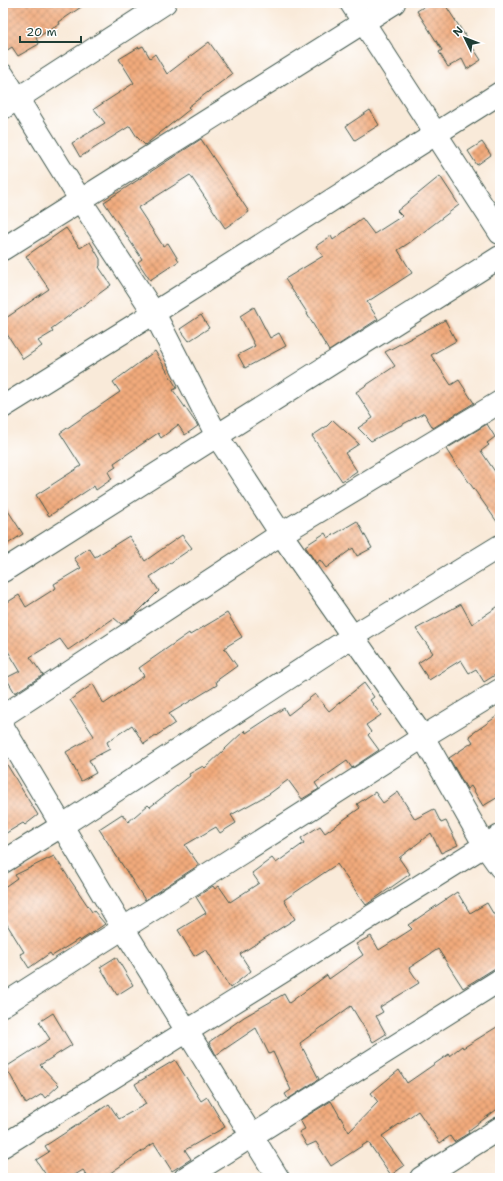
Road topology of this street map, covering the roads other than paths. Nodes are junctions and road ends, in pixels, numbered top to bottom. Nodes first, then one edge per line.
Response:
1 (165, 3) edge
2 (351, 3) edge
3 (394, 3) edge
4 (364, 22) junction
5 (3, 75) edge
6 (500, 93) edge
7 (10, 104) edge
8 (435, 134) junction
9 (81, 201) junction
10 (500, 233) edge
11 (3, 249) edge
12 (500, 257) edge
13 (154, 313) junction
14 (500, 402) edge
15 (3, 407) edge
16 (217, 436) junction
17 (281, 534) junction
18 (500, 546) edge
19 (3, 571) edge
20 (353, 636) junction
21 (500, 690) edge
22 (3, 716) edge
23 (3, 727) edge
24 (423, 737) junction
25 (63, 825) junction
26 (493, 841) edge
27 (3, 862) edge
28 (500, 867) edge
29 (123, 928) junction
30 (500, 980) edge
31 (3, 1005) edge
32 (186, 1031) junction
33 (500, 1128) edge
34 (251, 1136) junction
35 (3, 1146) edge
36 (185, 1178) edge
37 (278, 1178) edge
38 (421, 1178) edge

1 - 7 street
2 - 4 street
3 - 4 street
4 - 8 street
4 - 9 street
5 - 7 street
6 - 8 street
7 - 9 street
8 - 10 street
8 - 13 street
9 - 11 street
9 - 13 street
12 - 16 street
13 - 15 street
13 - 16 street
14 - 17 street
16 - 17 street
16 - 19 street
17 - 20 street
17 - 22 street
18 - 20 street
20 - 24 street
20 - 25 street
21 - 24 street
23 - 25 street
24 - 26 street
24 - 29 street
25 - 27 street
25 - 29 street
26 - 28 street
26 - 32 street
29 - 31 street
29 - 32 street
30 - 34 street
32 - 34 street
32 - 35 street
33 - 38 street
34 - 36 street
34 - 37 street

